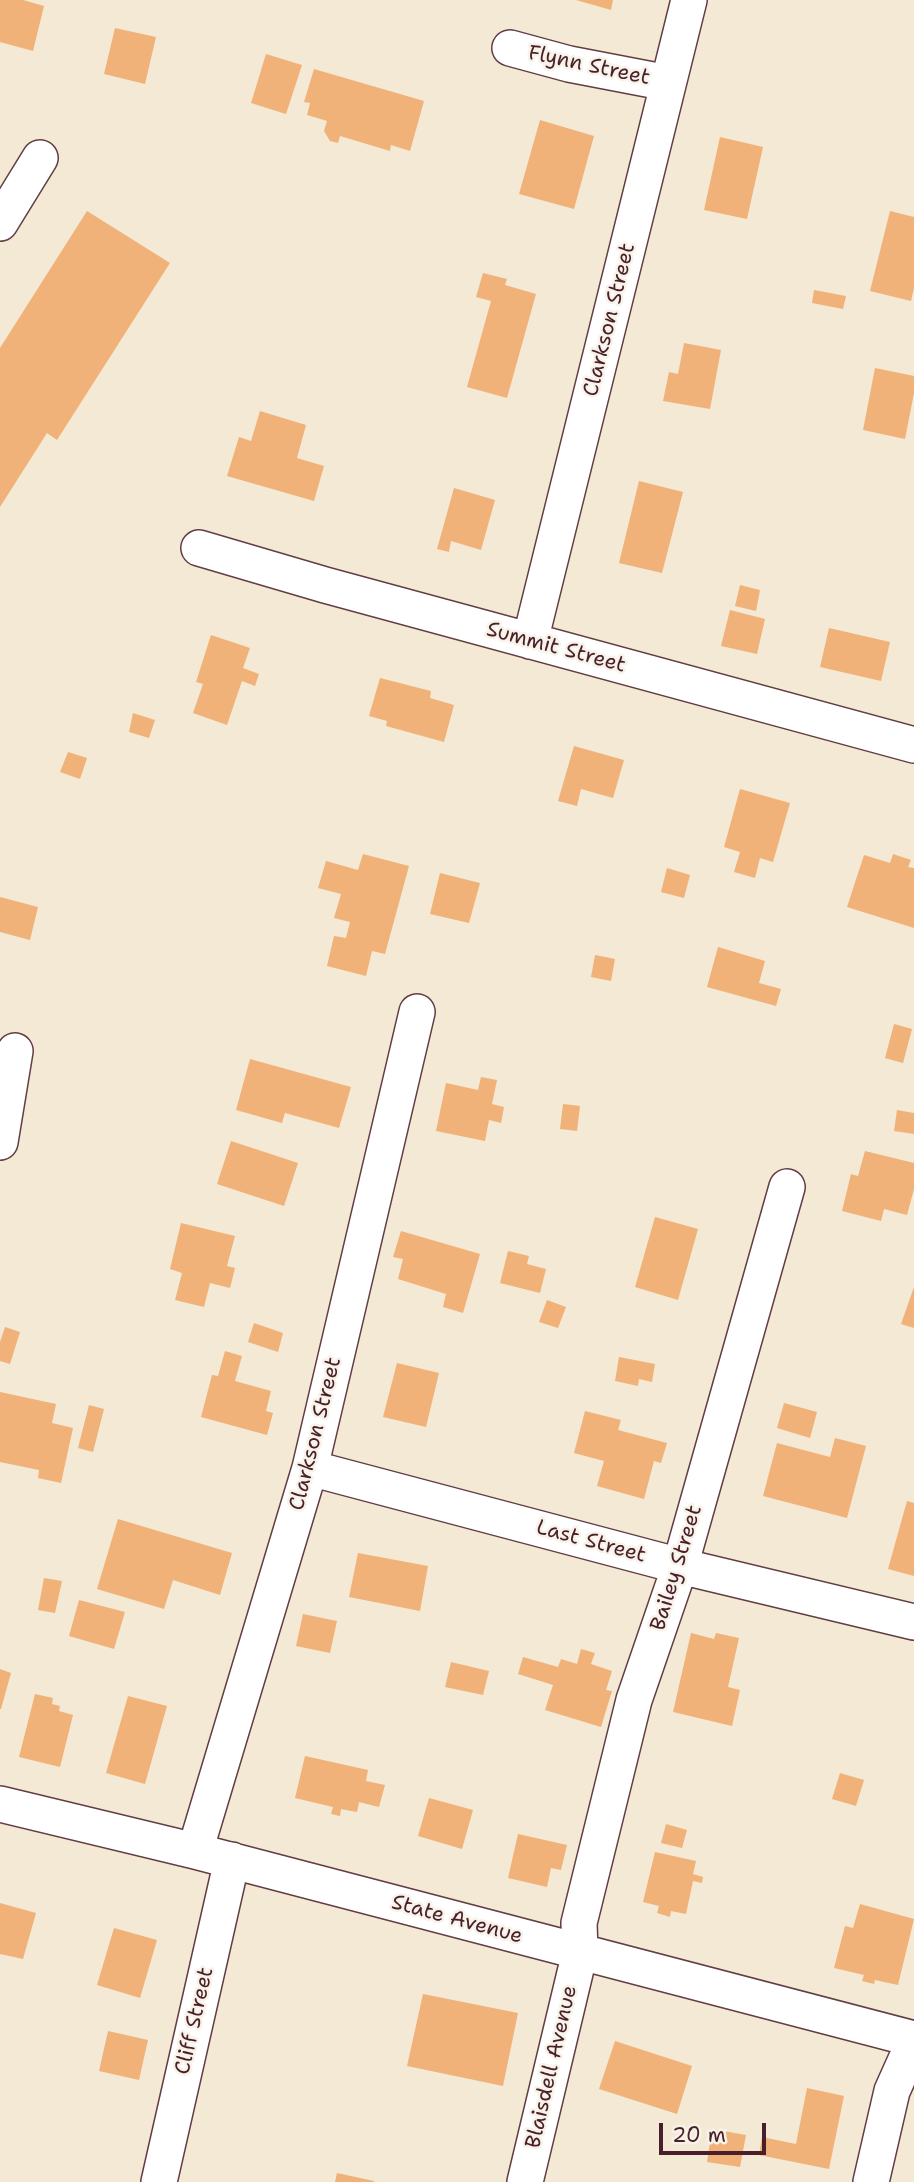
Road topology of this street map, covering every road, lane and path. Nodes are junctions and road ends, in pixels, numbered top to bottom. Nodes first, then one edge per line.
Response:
1 (689, 0) edge
2 (509, 48) dead end
3 (668, 83) junction
4 (40, 158) dead end
5 (0, 223) edge
6 (199, 548) dead end
7 (530, 641) junction
8 (912, 738) edge
9 (417, 1012) dead end
10 (15, 1051) dead end
11 (0, 1142) edge
12 (787, 1187) dead end
13 (310, 1468) junction
14 (680, 1566) junction
15 (914, 1622) edge
16 (0, 1804) edge
17 (195, 1851) junction
18 (232, 1860) junction
19 (580, 1952) junction
20 (914, 2041) edge
21 (159, 2182) edge
22 (525, 2182) edge
23 (871, 2182) edge

1 - 3 street, Clarkson Street
2 - 3 street, Flynn Street
3 - 7 street, Clarkson Street
4 - 5 street
6 - 7 street, Summit Street
7 - 8 street, Summit Street
9 - 13 street, Clarkson Street
10 - 11 street
12 - 14 street, Bailey Street
13 - 14 street, Last Street
13 - 17 street, Clarkson Street
14 - 15 street, Last Street
14 - 19 street, Bailey Street
16 - 17 street, State Avenue
17 - 18 street, State Avenue
18 - 19 street, State Avenue
18 - 21 street, Cliff Street
19 - 20 street, State Avenue
19 - 22 street, Blaisdell Avenue
20 - 23 street

